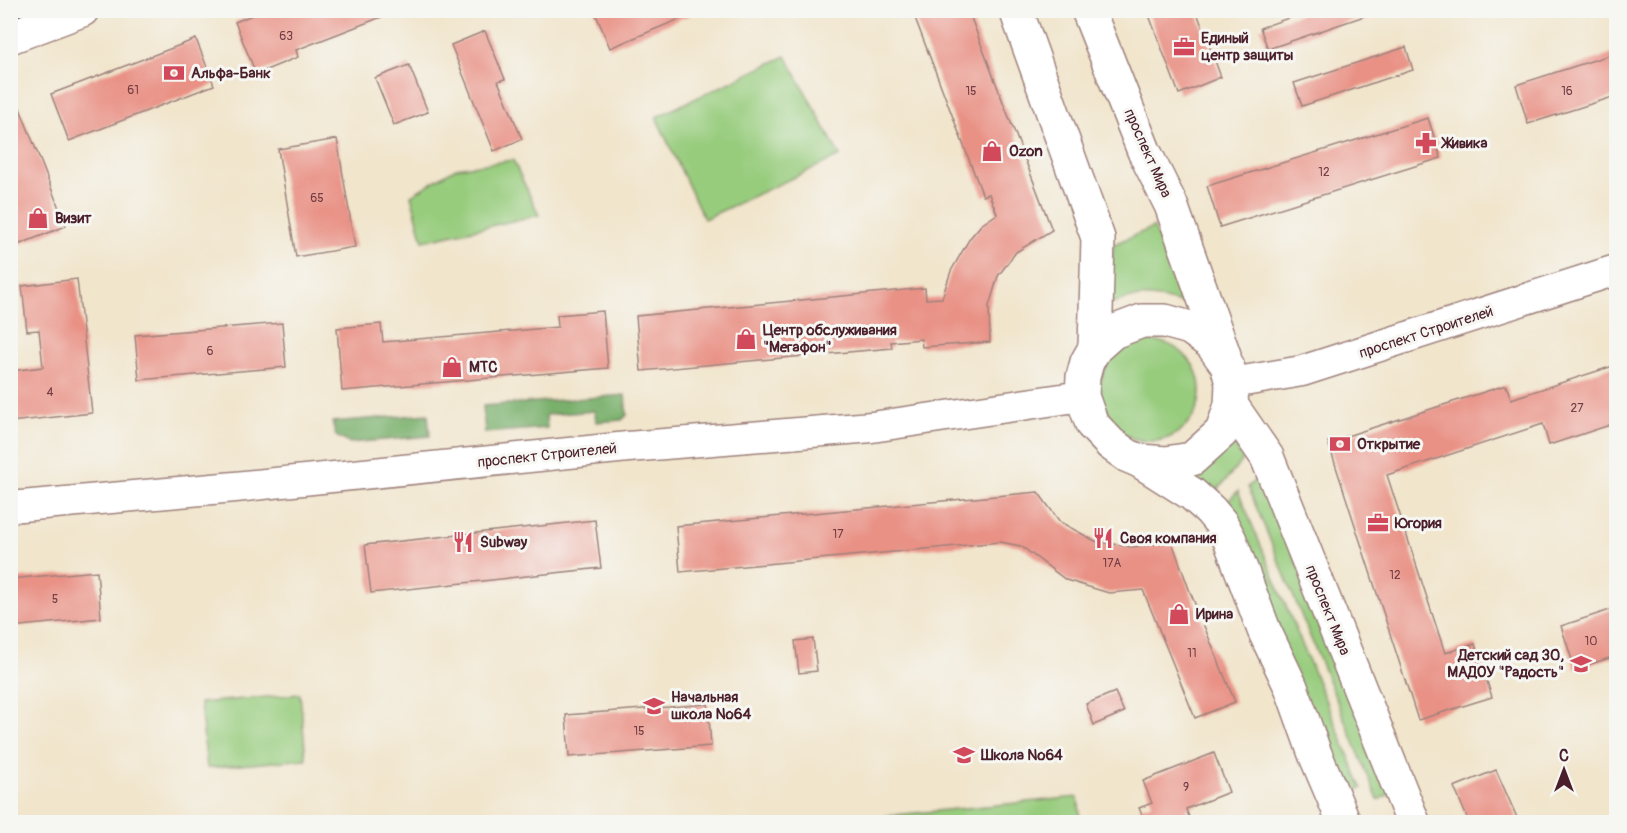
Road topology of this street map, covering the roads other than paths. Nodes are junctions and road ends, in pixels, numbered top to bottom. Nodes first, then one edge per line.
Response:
1 (82, 10) edge
2 (1016, 10) edge
3 (1088, 10) edge
4 (10, 37) edge
5 (1617, 270) edge
6 (1095, 348) junction
7 (1230, 384) junction
8 (1082, 396) junction
9 (1140, 461) junction
10 (10, 507) edge
11 (1344, 822) edge
12 (1413, 822) edge

1 - 4 main road
2 - 6 main road
3 - 7 main road, проспект Мира
5 - 7 street, проспект Строителей
6 - 7 main road
6 - 8 main road
7 - 9 main road
7 - 12 main road, проспект Мира
8 - 9 main road
8 - 10 street, проспект Строителей
9 - 11 main road

